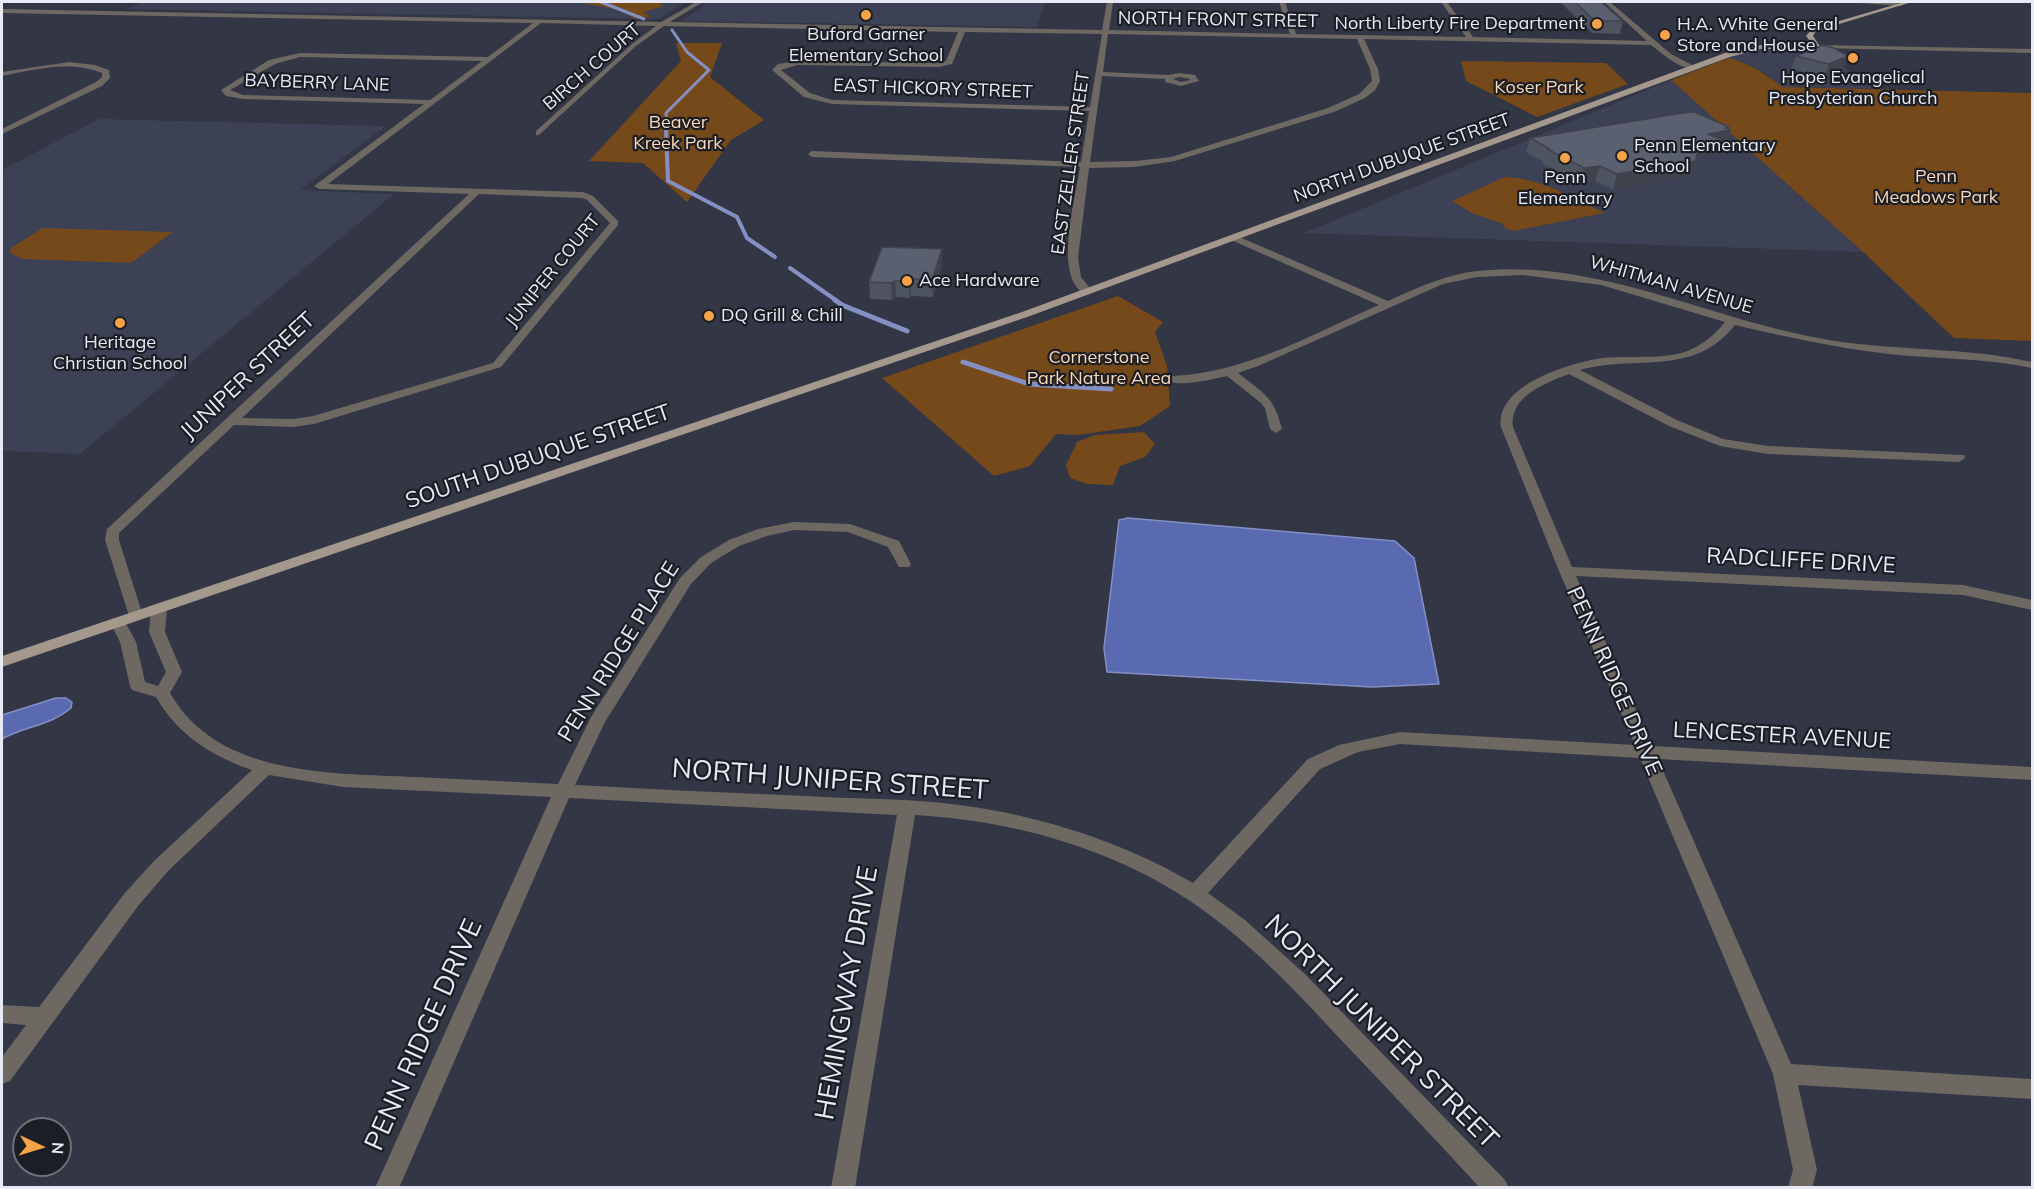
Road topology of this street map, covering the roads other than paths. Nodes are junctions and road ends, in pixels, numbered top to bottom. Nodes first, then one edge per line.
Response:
1 (700, 2) edge
2 (1110, 2) edge
3 (1282, 2) edge
4 (1444, 2) edge
5 (1607, 2) edge
6 (1849, 2) edge
7 (1905, 3) edge
8 (44, 5) dead end
9 (2, 11) edge
10 (28, 11) junction
11 (539, 22) junction
12 (665, 24) junction
13 (962, 30) junction
14 (1105, 33) junction
15 (1294, 37) junction
16 (1360, 38) junction
17 (1471, 40) junction
18 (1654, 43) junction
19 (1819, 47) junction
20 (2032, 51) edge
21 (490, 59) junction
22 (1694, 68) junction
23 (2, 74) edge
24 (1099, 74) junction
25 (1169, 77) dead end
26 (432, 102) junction
27 (1093, 108) junction
28 (2, 122) edge
29 (22, 122) junction
30 (2, 132) edge
31 (539, 133) dead end
32 (812, 154) dead end
33 (1085, 165) junction
34 (477, 191) junction
35 (1234, 238) junction
36 (1088, 292) junction
37 (1388, 305) junction
38 (1732, 321) junction
39 (2032, 365) edge
40 (1571, 370) junction
41 (1230, 373) junction
42 (1173, 380) dead end
43 (230, 421) junction
44 (1276, 429) dead end
45 (1959, 458) dead end
46 (904, 564) dead end
47 (1566, 571) junction
48 (2032, 605) edge
49 (159, 608) junction
50 (135, 616) junction
51 (118, 622) junction
52 (2, 662) edge
53 (162, 693) junction
54 (1646, 751) junction
55 (264, 769) junction
56 (2032, 773) edge
57 (564, 789) junction
58 (907, 807) junction
59 (1195, 894) junction
60 (513, 906) joint
61 (2, 1014) edge
62 (44, 1017) junction
63 (2, 1074) edge
64 (1784, 1074) junction
65 (2032, 1089) edge
66 (387, 1188) edge
67 (843, 1188) edge
68 (1497, 1188) edge
69 (1800, 1188) edge

1 - 12 street, BIRCH COURT
2 - 14 street, EAST ZELLER STREET
3 - 15 street
4 - 17 street
5 - 18 street
6 - 7 street
7 - 19 main road
8 - 10 street
9 - 10 street, NORTH FRONT STREET
10 - 11 street, NORTH FRONT STREET
11 - 12 street, NORTH FRONT STREET
11 - 21 street
12 - 13 street, NORTH FRONT STREET
12 - 31 street, BIRCH COURT
13 - 14 street, NORTH FRONT STREET
13 - 27 street, EAST HICKORY STREET
14 - 15 street, NORTH FRONT STREET
14 - 24 street, EAST ZELLER STREET
15 - 16 street, NORTH FRONT STREET
16 - 17 street, NORTH FRONT STREET
16 - 33 street
17 - 18 street, NORTH FRONT STREET
18 - 22 street
19 - 20 street
19 - 22 main road, NORTH DUBUQUE STREET
21 - 26 street
21 - 26 street, BAYBERRY LANE
22 - 35 main road, NORTH DUBUQUE STREET
23 - 29 street
24 - 25 street
24 - 27 street, EAST ZELLER STREET
26 - 34 street, JUNIPER COURT
27 - 33 street, EAST ZELLER STREET
28 - 29 street
29 - 30 street
32 - 33 street
33 - 36 street, EAST ZELLER STREET
34 - 43 street, JUNIPER STREET
34 - 43 street, JUNIPER COURT
35 - 36 main road, NORTH DUBUQUE STREET
35 - 37 street
36 - 49 main road, SOUTH DUBUQUE STREET
37 - 38 street, WHITMAN AVENUE
37 - 41 street, WHITMAN AVENUE
38 - 39 street, WHITMAN AVENUE
38 - 40 street, PENN RIDGE DRIVE
40 - 45 street
40 - 47 street, PENN RIDGE DRIVE
41 - 42 street, WHITMAN AVENUE
41 - 44 street
43 - 50 street, JUNIPER STREET
46 - 57 street, PENN RIDGE PLACE
47 - 48 street, RADCLIFFE DRIVE
47 - 54 street, PENN RIDGE DRIVE
49 - 50 main road, SOUTH DUBUQUE STREET
49 - 53 street
50 - 51 main road, SOUTH DUBUQUE STREET
51 - 52 main road, SOUTH DUBUQUE STREET
51 - 53 street
53 - 55 street, NORTH JUNIPER STREET
54 - 56 street, LENCESTER AVENUE
54 - 59 street, LENCESTER AVENUE
54 - 64 street, PENN RIDGE DRIVE
55 - 57 street, NORTH JUNIPER STREET
55 - 62 street
57 - 58 street, NORTH JUNIPER STREET
57 - 60 street, PENN RIDGE PLACE
58 - 59 street, NORTH JUNIPER STREET
58 - 67 street, HEMINGWAY DRIVE
59 - 68 street, NORTH JUNIPER STREET
60 - 66 street, PENN RIDGE DRIVE
61 - 62 street
62 - 63 street
64 - 65 street
64 - 69 street, PENN RIDGE DRIVE

